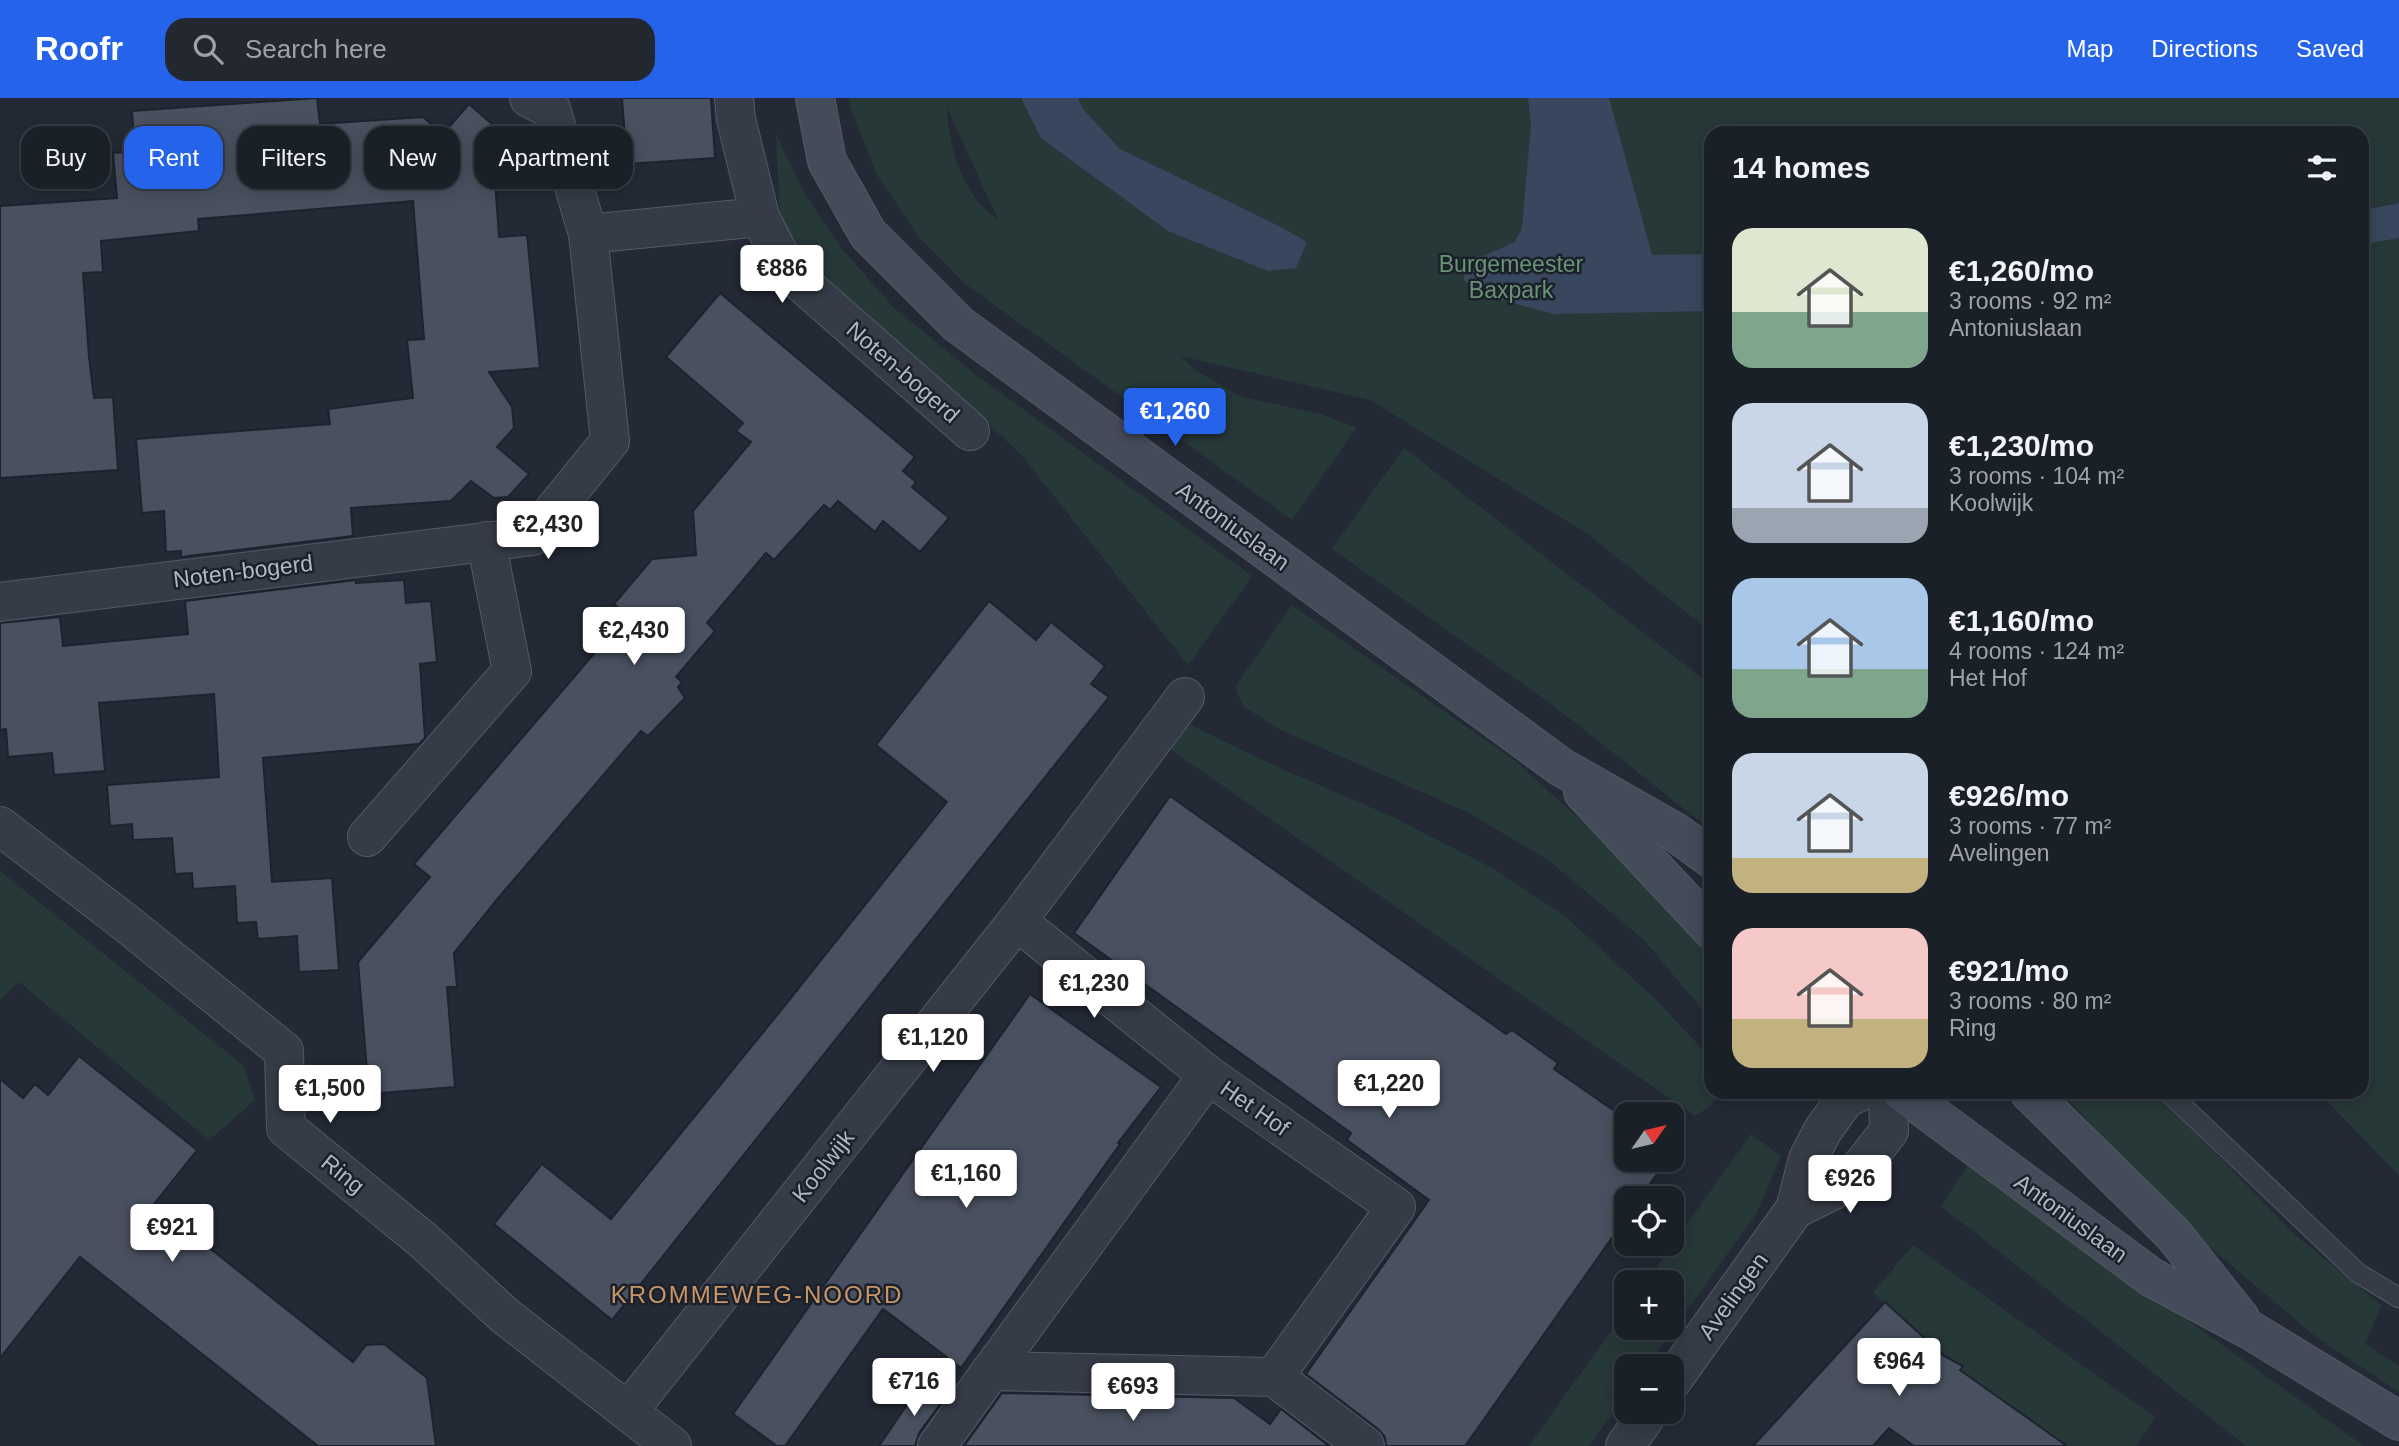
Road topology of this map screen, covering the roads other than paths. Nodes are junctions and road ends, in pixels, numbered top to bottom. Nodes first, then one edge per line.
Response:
1 (529, 98) edge
2 (734, 98) edge
3 (816, 98) edge
4 (760, 217) junction
5 (588, 233) junction
6 (970, 431) dead end
7 (486, 541) junction
8 (0, 602) edge
9 (1185, 697) dead end
10 (1561, 767) junction
11 (0, 826) edge
12 (367, 837) dead end
13 (1704, 853) edge
14 (1017, 921) junction
15 (1704, 922) edge
16 (1208, 1075) junction
17 (1845, 1099) edge
18 (1888, 1099) edge
19 (1911, 1099) edge
20 (2036, 1099) edge
21 (2175, 1099) edge
22 (1795, 1209) junction
23 (2399, 1298) edge
24 (2250, 1330) junction
25 (1684, 1364) edge
26 (991, 1371) junction
27 (1274, 1377) junction
28 (629, 1410) junction
29 (2399, 1421) edge
30 (1641, 1424) edge
31 (673, 1446) edge
32 (937, 1446) edge
33 (1365, 1446) edge
34 (1625, 1446) edge

1 - 5 street, Noten-bogerd
2 - 4 street, Noten-bogerd
3 - 10 main road, Antoniuslaan
4 - 5 street
4 - 6 street, Noten-bogerd
5 - 7 street, Noten-bogerd
7 - 8 street, Noten-bogerd
7 - 12 street
9 - 14 street, Koolwijk
10 - 13 main road, Antoniuslaan
10 - 15 main road, Antoniuslaan
11 - 28 street, Ring
14 - 16 street
14 - 28 street, Koolwijk
16 - 26 street, Het Hof
16 - 27 street, Het Hof
17 - 22 street, Avelingen
18 - 22 street, Avelingen
19 - 24 main road, Antoniuslaan
20 - 24 main road, Antoniuslaan
21 - 23 lane
22 - 25 street, Avelingen
24 - 29 main road, Antoniuslaan
26 - 27 street
26 - 32 street, Het Hof
27 - 33 street
28 - 31 street, Ring
30 - 34 street

